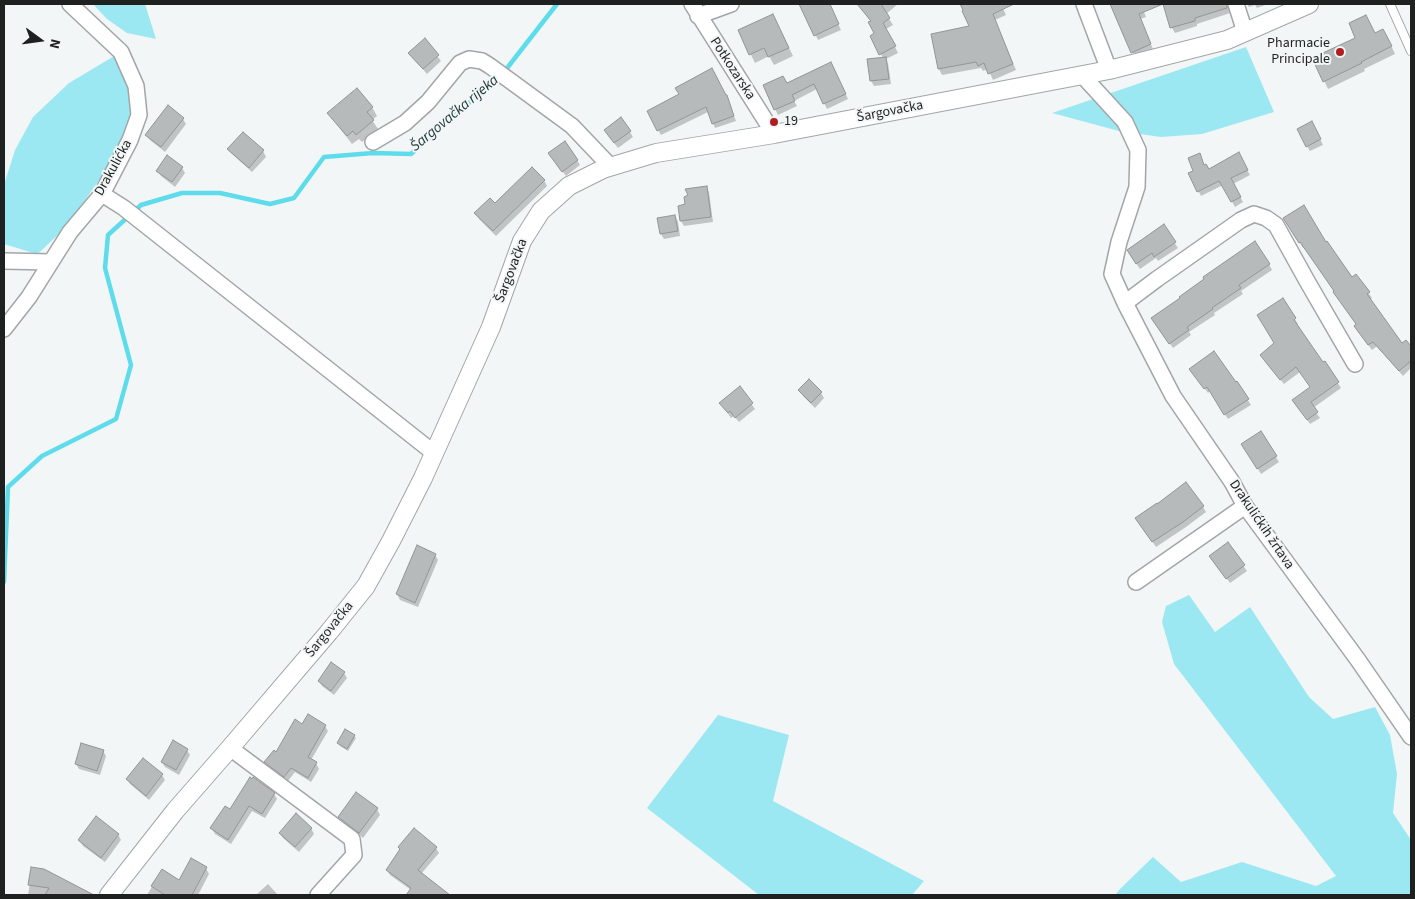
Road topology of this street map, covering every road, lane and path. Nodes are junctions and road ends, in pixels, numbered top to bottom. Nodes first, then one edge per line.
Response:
1 (70, 4) edge
2 (731, 4) edge
3 (1084, 4) edge
4 (1236, 4) edge
5 (1390, 4) edge
6 (1305, 5) edge
7 (695, 10) edge
8 (1245, 32) junction
9 (1411, 51) edge
10 (1109, 70) junction
11 (1082, 75) junction
12 (774, 134) junction
13 (373, 142) dead end
14 (612, 167) junction
15 (102, 194) junction
16 (4, 261) edge
17 (50, 262) junction
18 (1125, 304) junction
19 (4, 328) edge
20 (1355, 364) dead end
21 (434, 452) junction
22 (1245, 506) junction
23 (1136, 582) dead end
24 (1411, 737) edge
25 (230, 748) junction
26 (109, 895) edge
27 (318, 895) edge

1 - 15 street, Drakulićka
2 - 7 street
3 - 10 street
4 - 8 street
5 - 9 lane
6 - 8 street, Šargovačka
7 - 12 street, Potkozarska
8 - 10 street, Šargovačka
10 - 11 street, Šargovačka
11 - 12 street, Šargovačka
11 - 18 street, Drakulićkih žrtava
12 - 14 street, Šargovačka
13 - 14 street
14 - 21 street, Šargovačka
15 - 17 street, Drakulićka
15 - 21 street
16 - 17 street
17 - 19 street, Drakulićka
18 - 20 street
18 - 22 street, Drakulićkih žrtava
21 - 25 street, Šargovačka
22 - 23 street
22 - 24 street, Drakulićkih žrtava
25 - 26 street, Šargovačka
25 - 27 street

